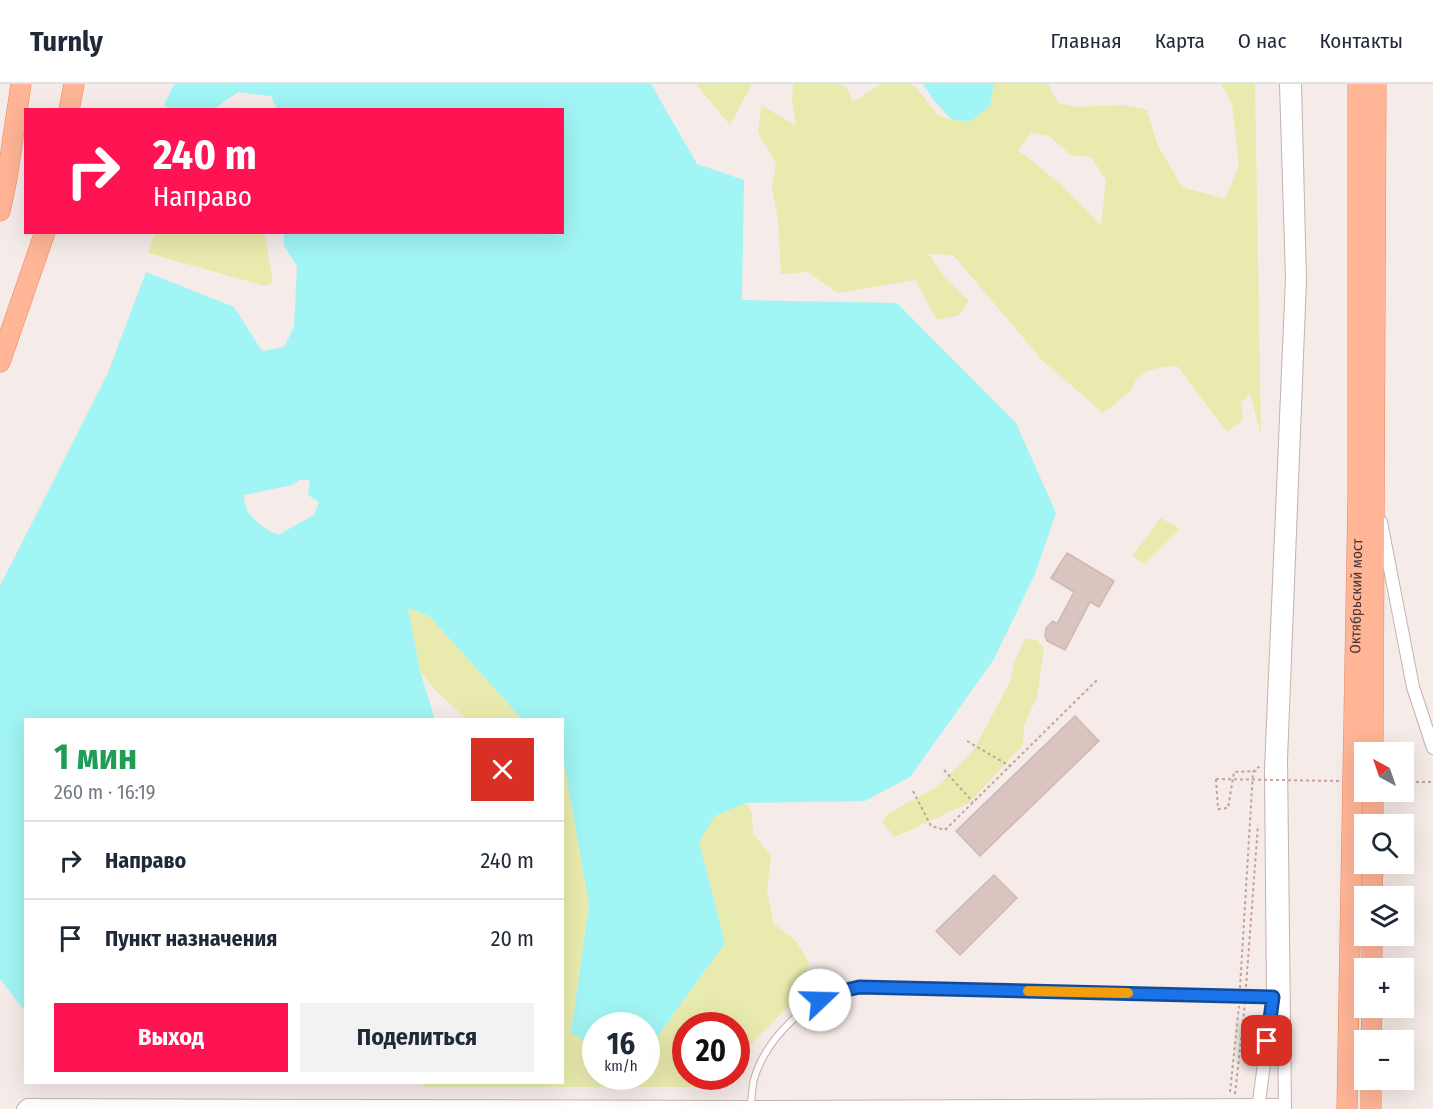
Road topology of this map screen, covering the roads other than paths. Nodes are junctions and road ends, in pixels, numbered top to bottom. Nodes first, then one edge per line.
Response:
1 (21, 84) edge
2 (74, 84) edge
3 (1286, 84) edge
4 (1294, 84) edge
5 (1358, 84) edge
6 (1376, 84) edge
7 (69, 108) edge
8 (0, 211) edge
9 (44, 234) edge
10 (0, 362) edge
11 (1375, 496) junction
12 (1373, 742) edge
13 (1433, 748) edge
14 (1273, 997) junction
15 (1371, 1090) edge
16 (294, 1107) edge
17 (750, 1107) junction
18 (1258, 1107) edge
19 (1285, 1107) edge
20 (366, 1108) edge
21 (23, 1109) edge
22 (1347, 1109) edge
23 (1371, 1109) edge

1 - 8 main road
2 - 7 main road
3 - 14 street
4 - 19 street
5 - 22 main road, Октябрьский мост
6 - 11 main road, Октябрьский мост
9 - 10 main road
11 - 12 main road, Октябрьский мост
11 - 13 street
14 - 17 lane
14 - 18 street
15 - 23 main road
16 - 20 street
16 - 21 street
17 - 18 street
17 - 20 street
18 - 19 street

